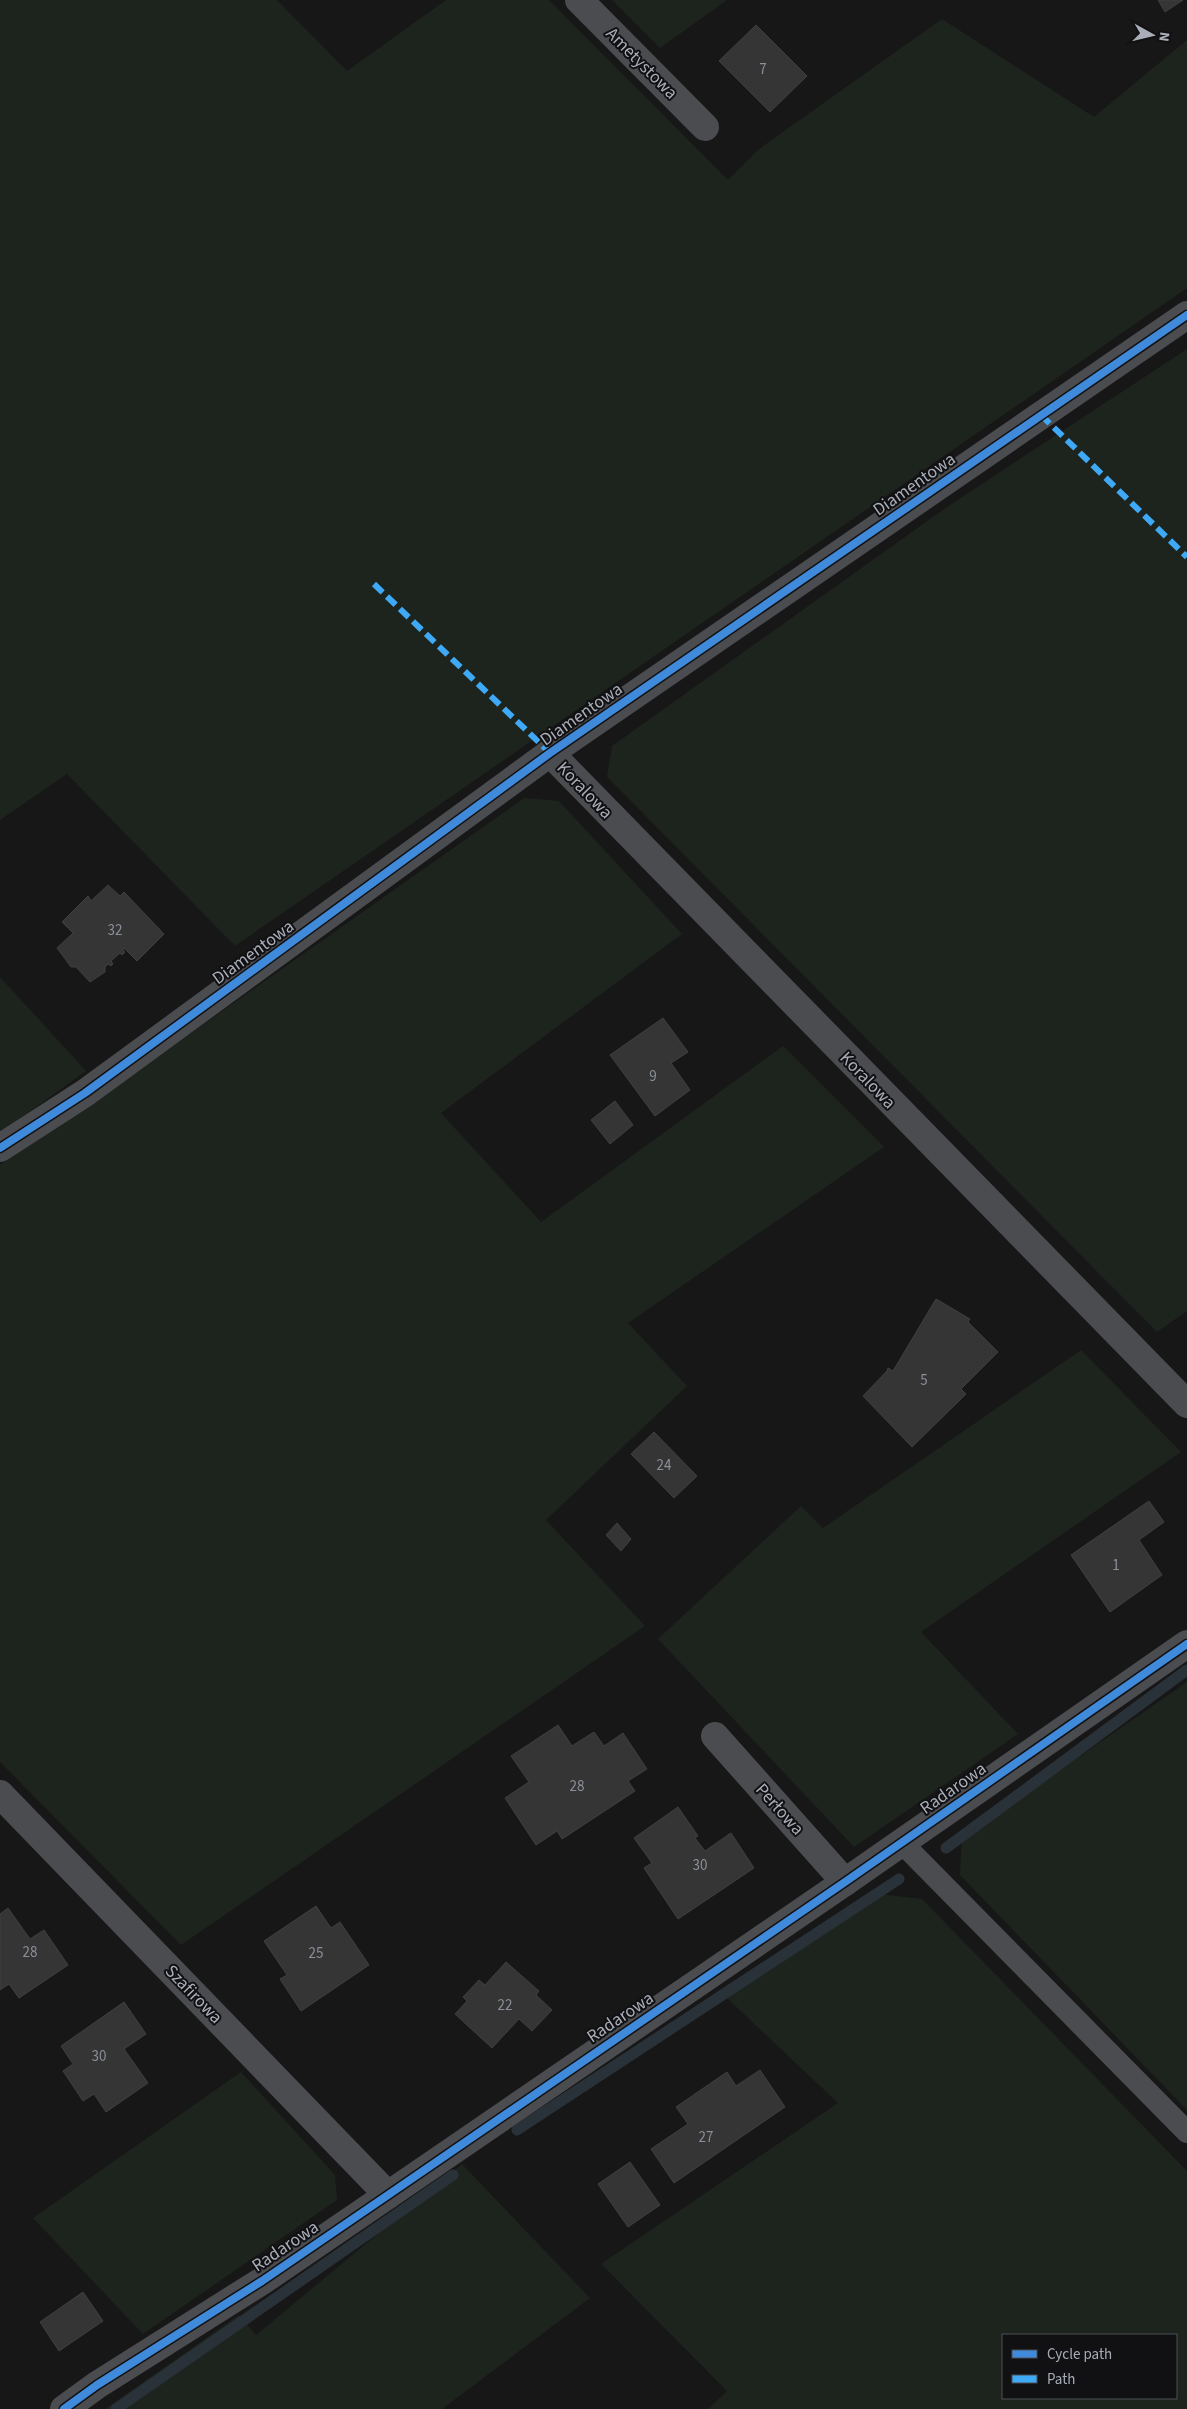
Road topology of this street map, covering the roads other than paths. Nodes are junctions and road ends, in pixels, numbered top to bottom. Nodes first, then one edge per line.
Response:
1 (579, 0) edge
2 (705, 127) dead end
3 (1187, 315) edge
4 (550, 754) junction
5 (0, 1148) edge
6 (1187, 1404) edge
7 (1187, 1644) edge
8 (715, 1736) dead end
9 (0, 1794) edge
10 (902, 1843) junction
11 (845, 1882) junction
12 (1187, 2132) edge
13 (388, 2195) junction
14 (64, 2409) edge

1 - 2 street, Ametystowa
3 - 4 street, Diamentowa
4 - 5 street, Diamentowa
4 - 6 street, Koralowa
7 - 10 street, Radarowa
8 - 11 street, Perłowa
9 - 13 street, Szafirowa
10 - 11 street, Radarowa
10 - 12 lane
11 - 13 street, Radarowa
13 - 14 street, Radarowa

